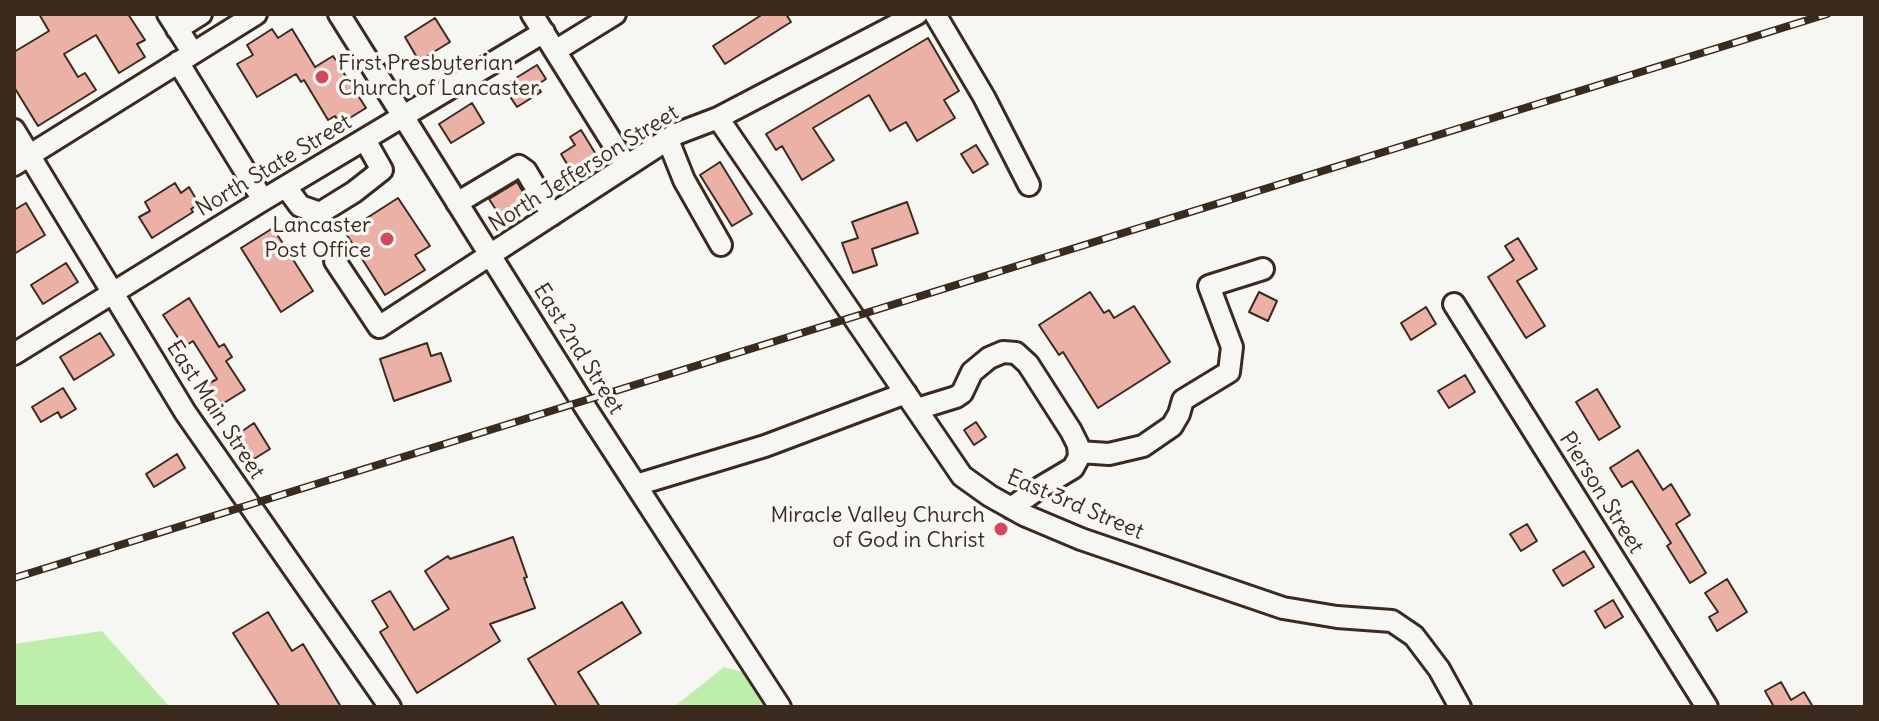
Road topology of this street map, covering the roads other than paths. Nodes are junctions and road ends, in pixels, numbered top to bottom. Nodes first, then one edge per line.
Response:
1 (201, 14) edge
2 (256, 14) edge
3 (339, 14) edge
4 (532, 14) edge
5 (615, 14) edge
6 (917, 14) edge
7 (935, 14) edge
8 (173, 21) edge
9 (544, 32) junction
10 (555, 51) junction
11 (185, 58) junction
12 (403, 117) junction
13 (718, 118) junction
14 (14, 130) edge
15 (365, 140) junction
16 (668, 140) junction
17 (22, 160) edge
18 (627, 166) junction
19 (1029, 185) dead end
20 (286, 187) junction
21 (263, 200) junction
22 (457, 203) junction
23 (552, 215) junction
24 (721, 245) dead end
25 (490, 255) junction
26 (335, 261) dead end
27 (1263, 269) dead end
28 (112, 293) junction
29 (1454, 304) dead end
30 (14, 354) edge
31 (912, 401) junction
32 (1079, 452) junction
33 (636, 485) junction
34 (1011, 508) junction
35 (390, 707) edge
36 (780, 707) edge
37 (1460, 707) edge
38 (1707, 707) edge

1 - 8 street
2 - 11 street
3 - 12 street, East 2nd Street
4 - 9 street
5 - 10 street
6 - 13 street, North Jefferson Street
7 - 19 street
8 - 11 street
9 - 10 street
9 - 12 street, North State Street
10 - 18 street
11 - 17 street
11 - 21 street
12 - 15 street, North State Street
12 - 22 street, East 2nd Street
13 - 16 street, North Jefferson Street
13 - 31 street, East 3rd Street
14 - 17 street, East Main Street
15 - 20 street, North State Street
15 - 20 street
16 - 18 street, North Jefferson Street
16 - 24 street
17 - 28 street, East Main Street
18 - 23 street, North Jefferson Street
20 - 21 street, North State Street
21 - 28 street, North State Street
22 - 23 street
22 - 25 street, East 2nd Street
23 - 25 street, North Jefferson Street
25 - 26 street, North Jefferson Street
25 - 33 street, East 2nd Street
27 - 32 street
28 - 30 street, North State Street
28 - 35 street, East Main Street
29 - 38 street, Pierson Street
31 - 32 street
31 - 33 street
31 - 34 street, East 3rd Street
32 - 34 street
33 - 36 street, East 2nd Street
34 - 37 street, East 3rd Street

